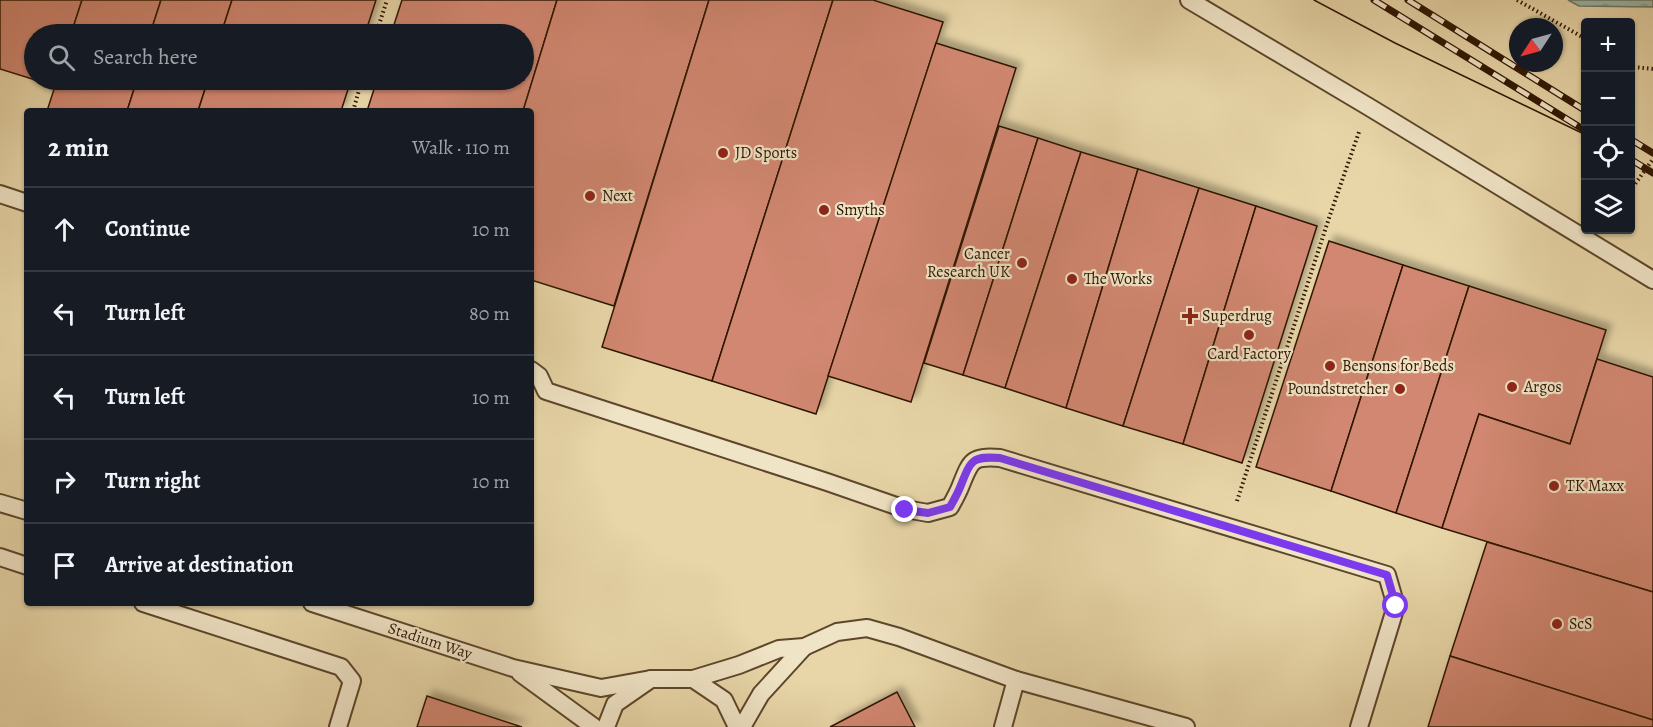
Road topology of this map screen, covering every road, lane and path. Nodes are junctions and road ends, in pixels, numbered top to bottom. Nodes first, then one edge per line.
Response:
1 (387, 0) edge
2 (1189, 0) edge
3 (1517, 0) edge
4 (379, 24) edge
5 (1581, 36) edge
6 (1635, 67) edge
7 (1653, 69) edge
8 (359, 90) edge
9 (1369, 107) junction
10 (353, 108) edge
11 (1653, 159) edge
12 (1635, 184) edge
13 (0, 194) edge
14 (24, 202) edge
15 (1653, 280) edge
16 (534, 372) edge
17 (0, 503) edge
18 (24, 510) edge
19 (1228, 527) junction
20 (0, 557) edge
21 (24, 565) edge
22 (152, 606) edge
23 (321, 606) edge
24 (804, 647) junction
25 (513, 668) junction
26 (651, 679) junction
27 (693, 679) junction
28 (1016, 680) junction
29 (338, 727) edge
30 (594, 727) edge
31 (606, 727) edge
32 (737, 727) edge
33 (742, 727) edge
34 (1003, 727) edge
35 (1186, 727) edge
36 (1359, 727) edge

1 - 4 path
2 - 9 lane
3 - 5 path
6 - 7 path
8 - 10 path
9 - 15 lane
9 - 19 path
11 - 12 path, bridge
13 - 14 lane
16 - 19 lane
17 - 18 lane
19 - 36 lane
20 - 21 lane
22 - 29 lane
23 - 25 lane, Stadium Way
24 - 27 lane, Stadium Way
24 - 28 lane
24 - 33 lane
25 - 26 lane, Stadium Way
25 - 30 lane, Stadium Way
26 - 27 lane, Stadium Way
26 - 31 lane
27 - 32 lane
28 - 34 lane
28 - 35 lane

